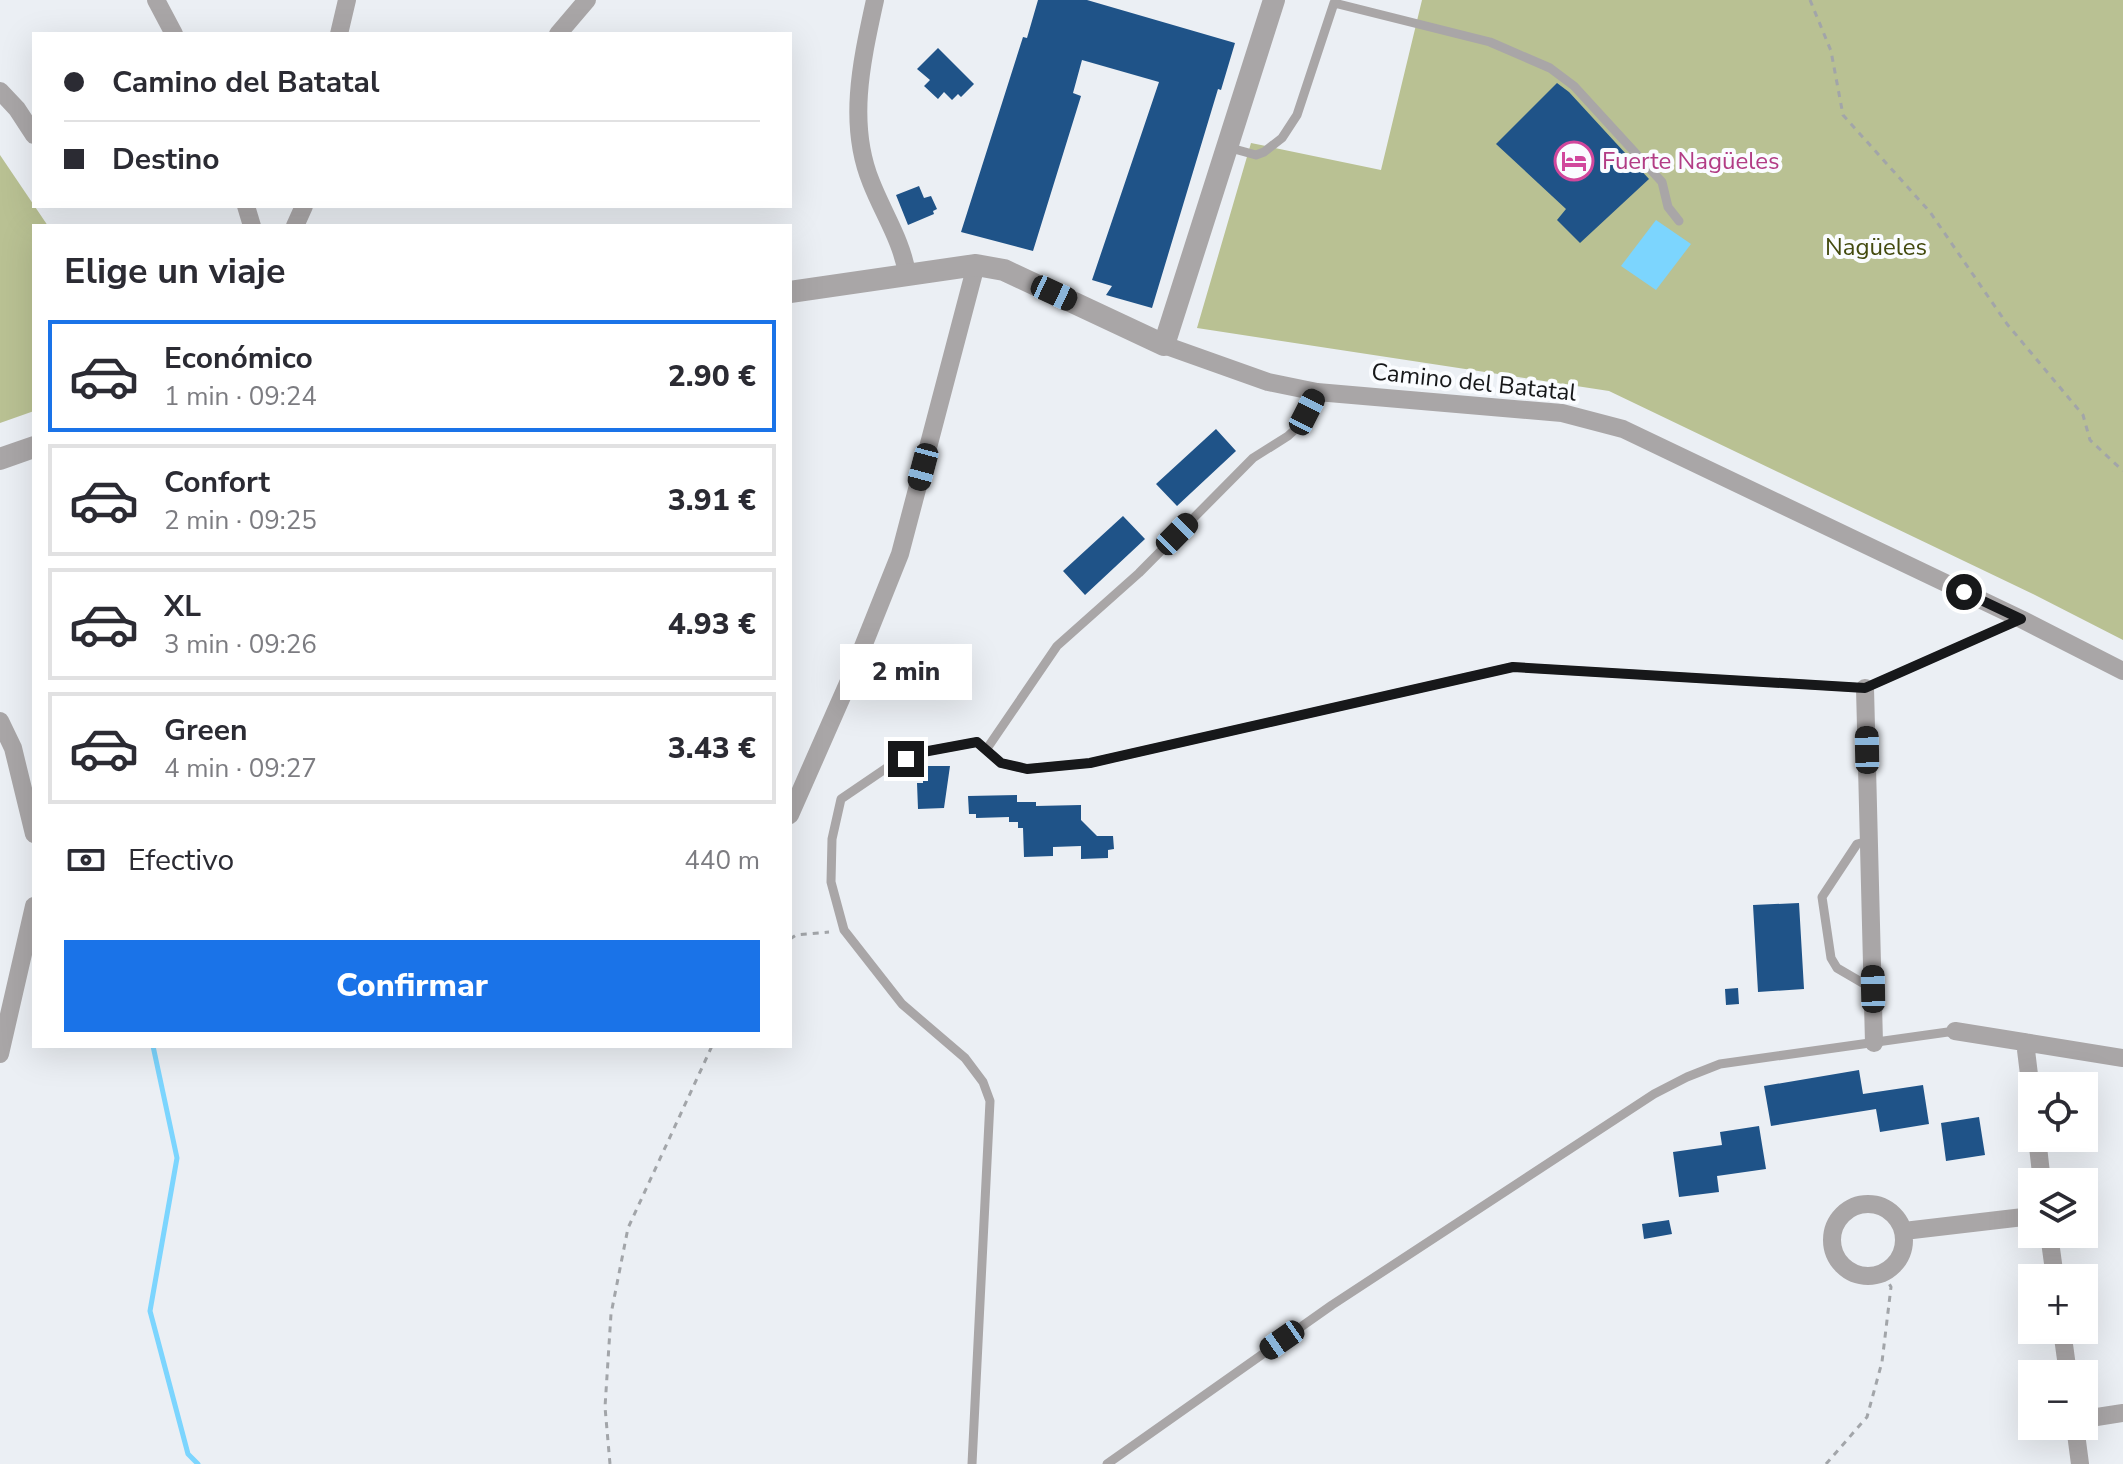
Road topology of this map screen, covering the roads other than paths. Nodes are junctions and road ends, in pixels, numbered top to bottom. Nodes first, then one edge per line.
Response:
1 (156, 0) edge
2 (347, 0) edge
3 (587, 0) edge
4 (875, 0) edge
5 (1274, 0) edge
6 (173, 32) edge
7 (339, 32) edge
8 (560, 32) edge
9 (0, 91) edge
10 (32, 132) edge
11 (1227, 147) junction
12 (1679, 221) dead end
13 (976, 265) junction
14 (907, 274) junction
15 (792, 292) edge
16 (1164, 345) junction
17 (1317, 392) junction
18 (32, 448) edge
19 (0, 459) edge
20 (2021, 619) junction
21 (2123, 671) edge
22 (1865, 688) junction
23 (0, 721) edge
24 (986, 750) junction
25 (792, 810) edge
26 (32, 826) edge
27 (1869, 841) junction
28 (32, 915) edge
29 (1873, 989) junction
30 (1955, 1031) joint
31 (2025, 1042) junction
32 (1874, 1043) junction
33 (0, 1054) edge
34 (2123, 1058) edge
35 (2029, 1072) edge
36 (2018, 1218) edge
37 (1904, 1231) junction
38 (2123, 1413) edge
39 (2098, 1417) edge
40 (2077, 1440) edge
41 (972, 1464) edge
42 (1107, 1464) edge
43 (2080, 1464) edge

1 - 6 street
2 - 7 street
3 - 8 street
4 - 14 street
5 - 11 street
9 - 10 street
11 - 12 lane
11 - 16 street
13 - 14 street, Camino del Batatal
13 - 16 street, Camino del Batatal
13 - 25 street
14 - 15 street, Camino del Batatal
16 - 17 street, Camino del Batatal
17 - 20 street, Camino del Batatal
17 - 24 lane
18 - 19 street
20 - 21 street, Camino del Batatal
20 - 22 lane
22 - 24 lane
22 - 27 street
23 - 26 street
24 - 41 lane
27 - 29 street
27 - 29 lane
28 - 33 street
29 - 32 street
30 - 31 street
30 - 32 lane
31 - 34 street
31 - 35 street
32 - 42 lane
36 - 37 street
37 - 37 street
38 - 39 street
40 - 43 street

